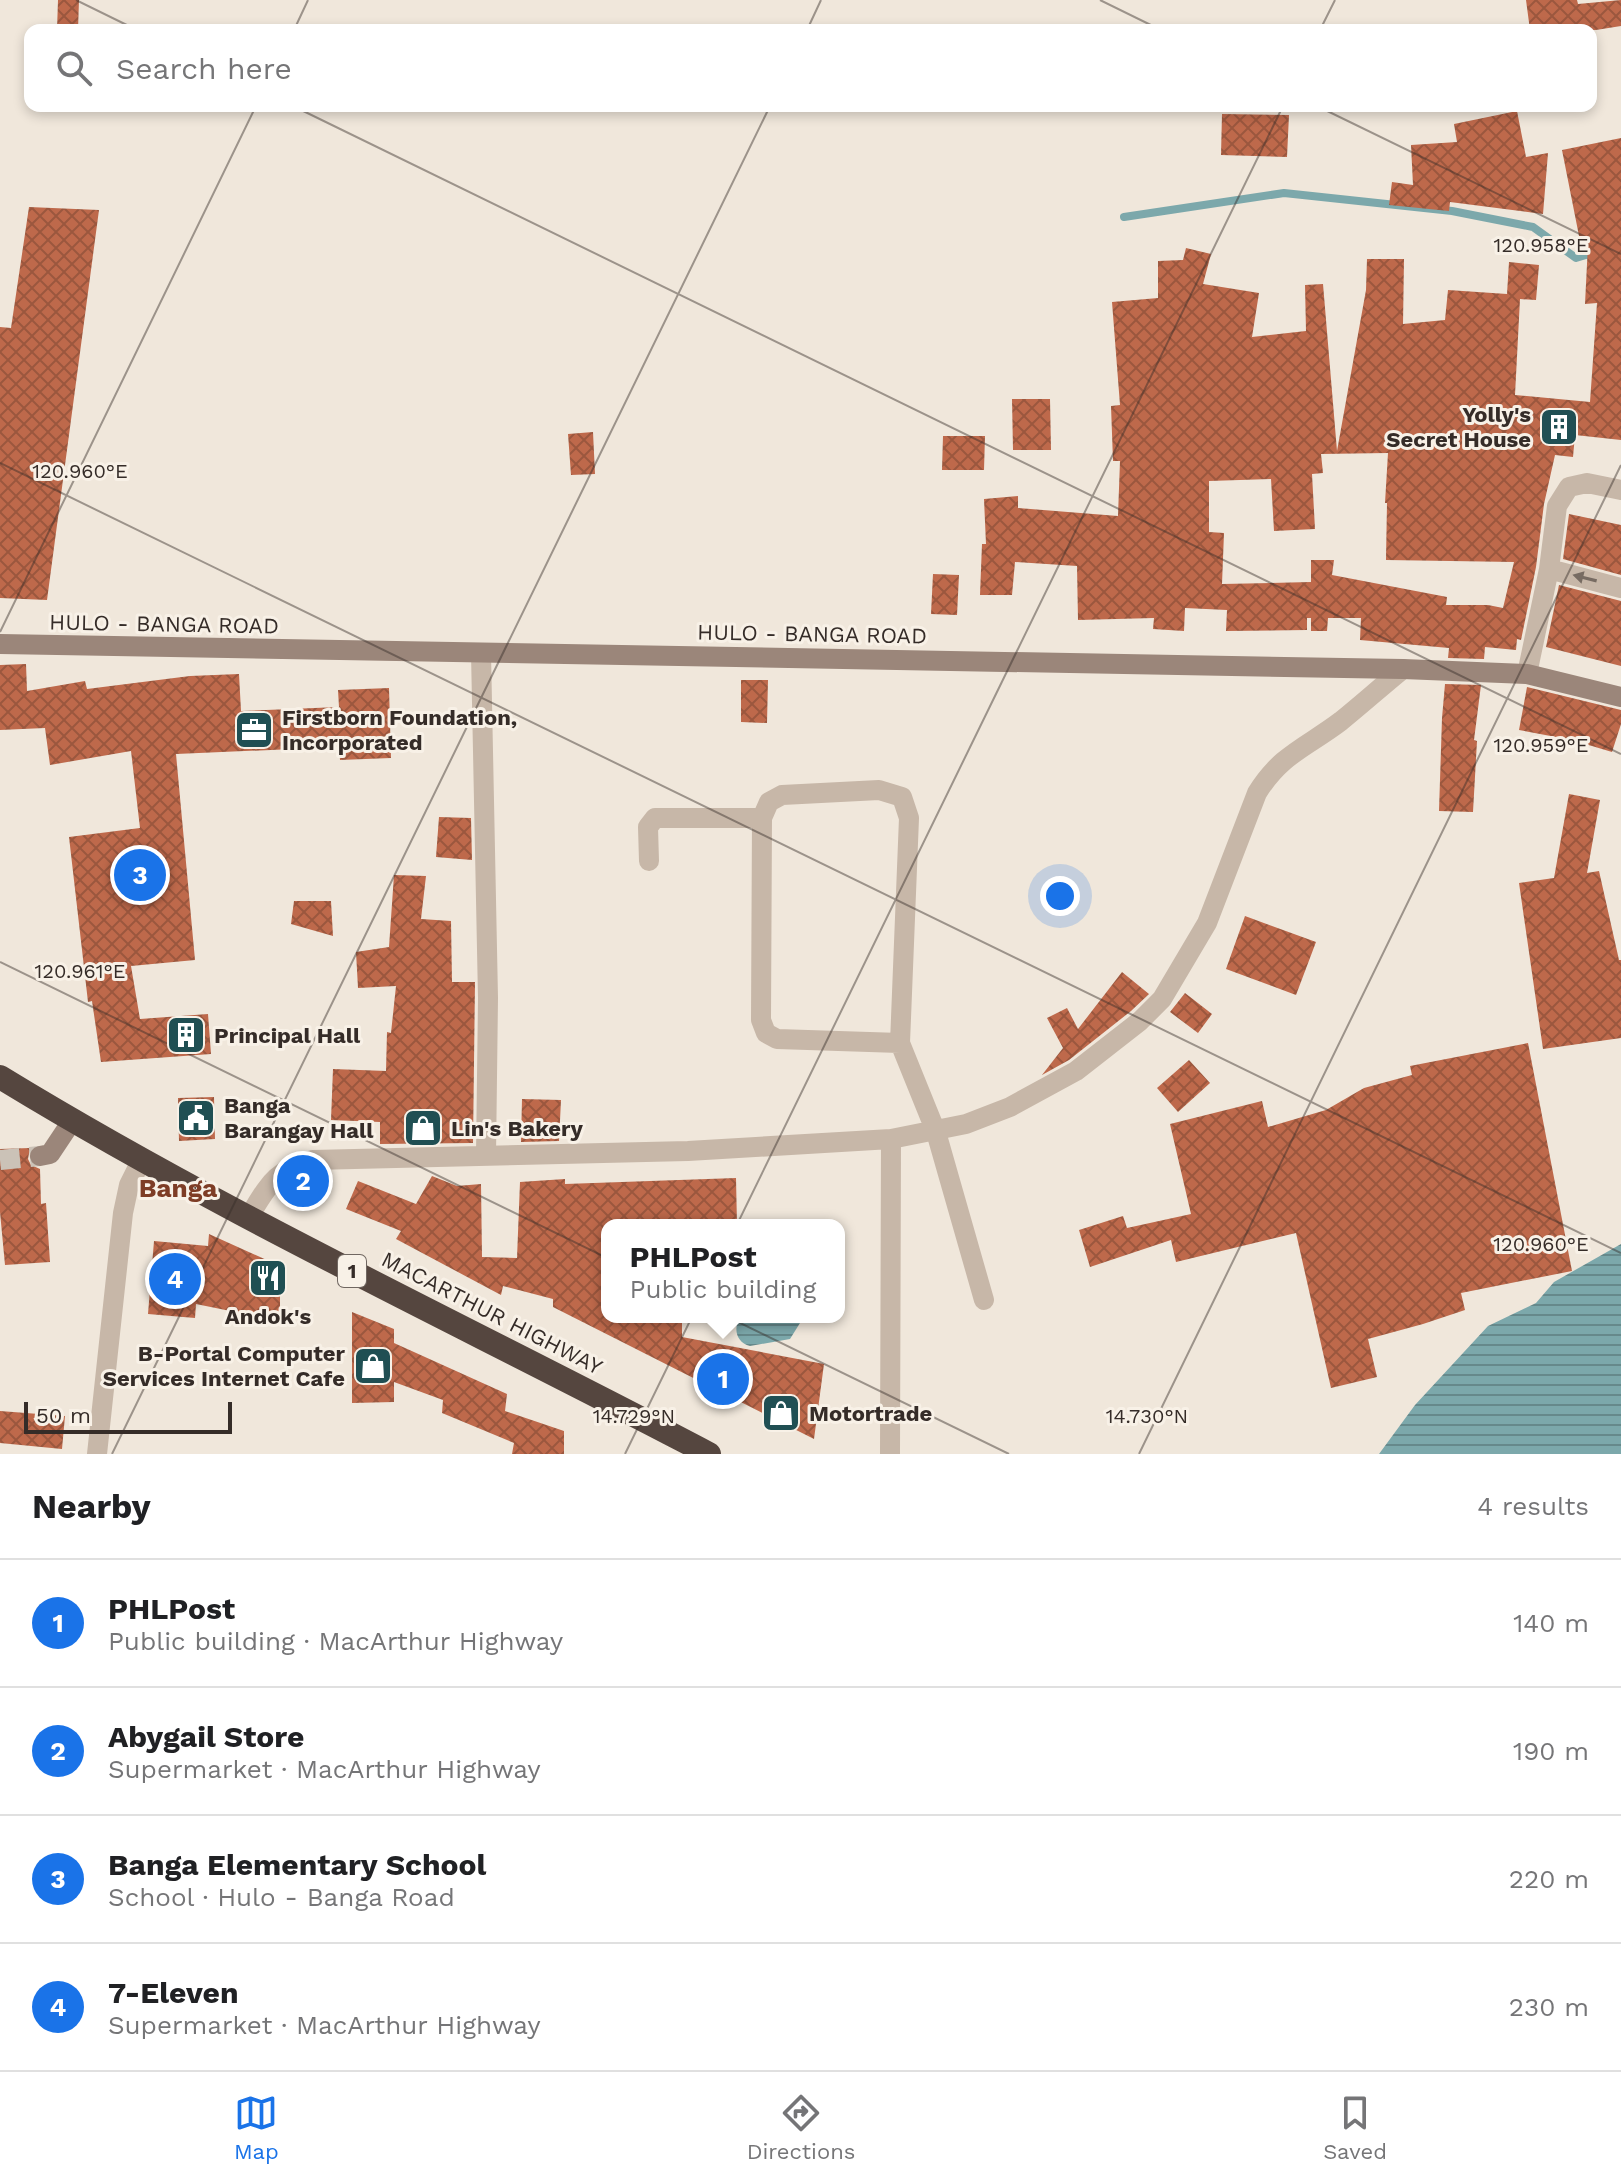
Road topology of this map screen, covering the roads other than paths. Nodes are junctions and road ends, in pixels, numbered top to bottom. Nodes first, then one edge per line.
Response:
1 (1621, 490) edge
2 (1549, 569) junction
3 (1621, 588) edge
4 (0, 644) edge
5 (481, 653) junction
6 (1403, 669) junction
7 (1527, 674) junction
8 (1621, 697) edge
9 (762, 818) junction
10 (649, 861) dead end
11 (900, 1043) junction
12 (0, 1077) edge
13 (72, 1121) junction
14 (936, 1132) junction
15 (891, 1139) junction
16 (40, 1156) tunnel mouth
17 (486, 1156) junction
18 (141, 1161) junction
19 (248, 1218) junction
20 (984, 1300) dead end
21 (97, 1454) edge
22 (709, 1454) edge
23 (890, 1454) edge

1 - 2 street
3 -> 2 street
2 - 7 street
4 - 5 main road, HULO - BANGA ROAD
5 - 6 main road, HULO - BANGA ROAD
5 - 17 street
6 - 7 main road, HULO - BANGA ROAD
6 - 14 street
7 - 8 main road, HULO - BANGA ROAD
9 - 10 street
9 - 11 street
9 - 11 street
11 - 14 street
12 - 13 highway, MACARTHUR HIGHWAY / 1
13 - 16 main road
13 - 18 highway, MACARTHUR HIGHWAY / 1
14 - 15 street
14 - 20 street
15 - 17 street
15 - 23 street
17 - 19 street
18 - 19 highway, MACARTHUR HIGHWAY / 1
18 - 21 street
19 - 22 highway, MACARTHUR HIGHWAY / 1

